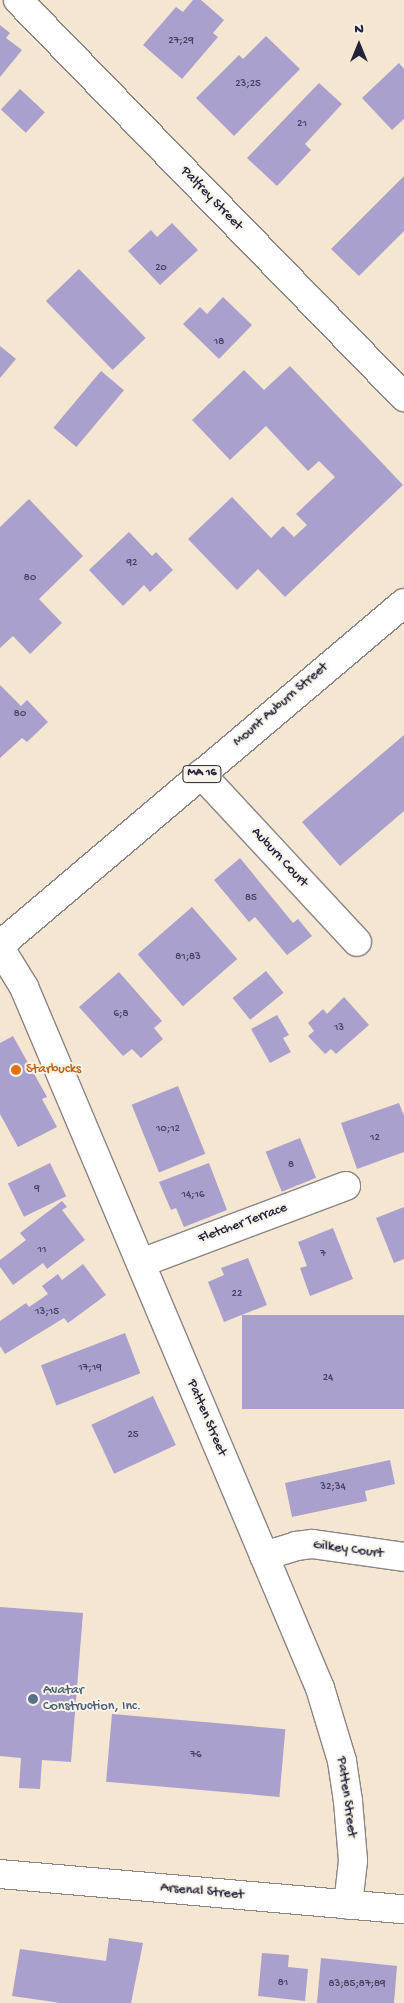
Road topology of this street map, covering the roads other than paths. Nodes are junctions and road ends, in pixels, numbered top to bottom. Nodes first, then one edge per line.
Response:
1 (18, 0) edge
2 (404, 397) edge
3 (404, 603) edge
4 (201, 774) junction
5 (357, 942) dead end
6 (0, 947) edge
7 (346, 1186) dead end
8 (141, 1263) junction
9 (264, 1556) junction
10 (404, 1557) edge
11 (0, 1874) edge
12 (348, 1905) junction
13 (404, 1910) edge

1 - 2 street, Palfrey Street
3 - 4 street, Mount Auburn Street / MA 16
4 - 5 street, Auburn Court
4 - 6 street, Mount Auburn Street / MA 16
6 - 8 street, Patten Street
7 - 8 street, Fletcher Terrace
8 - 9 street, Patten Street
9 - 10 street, Gilkey Court
9 - 12 street, Patten Street
11 - 12 street, Arsenal Street
12 - 13 street, Arsenal Street

